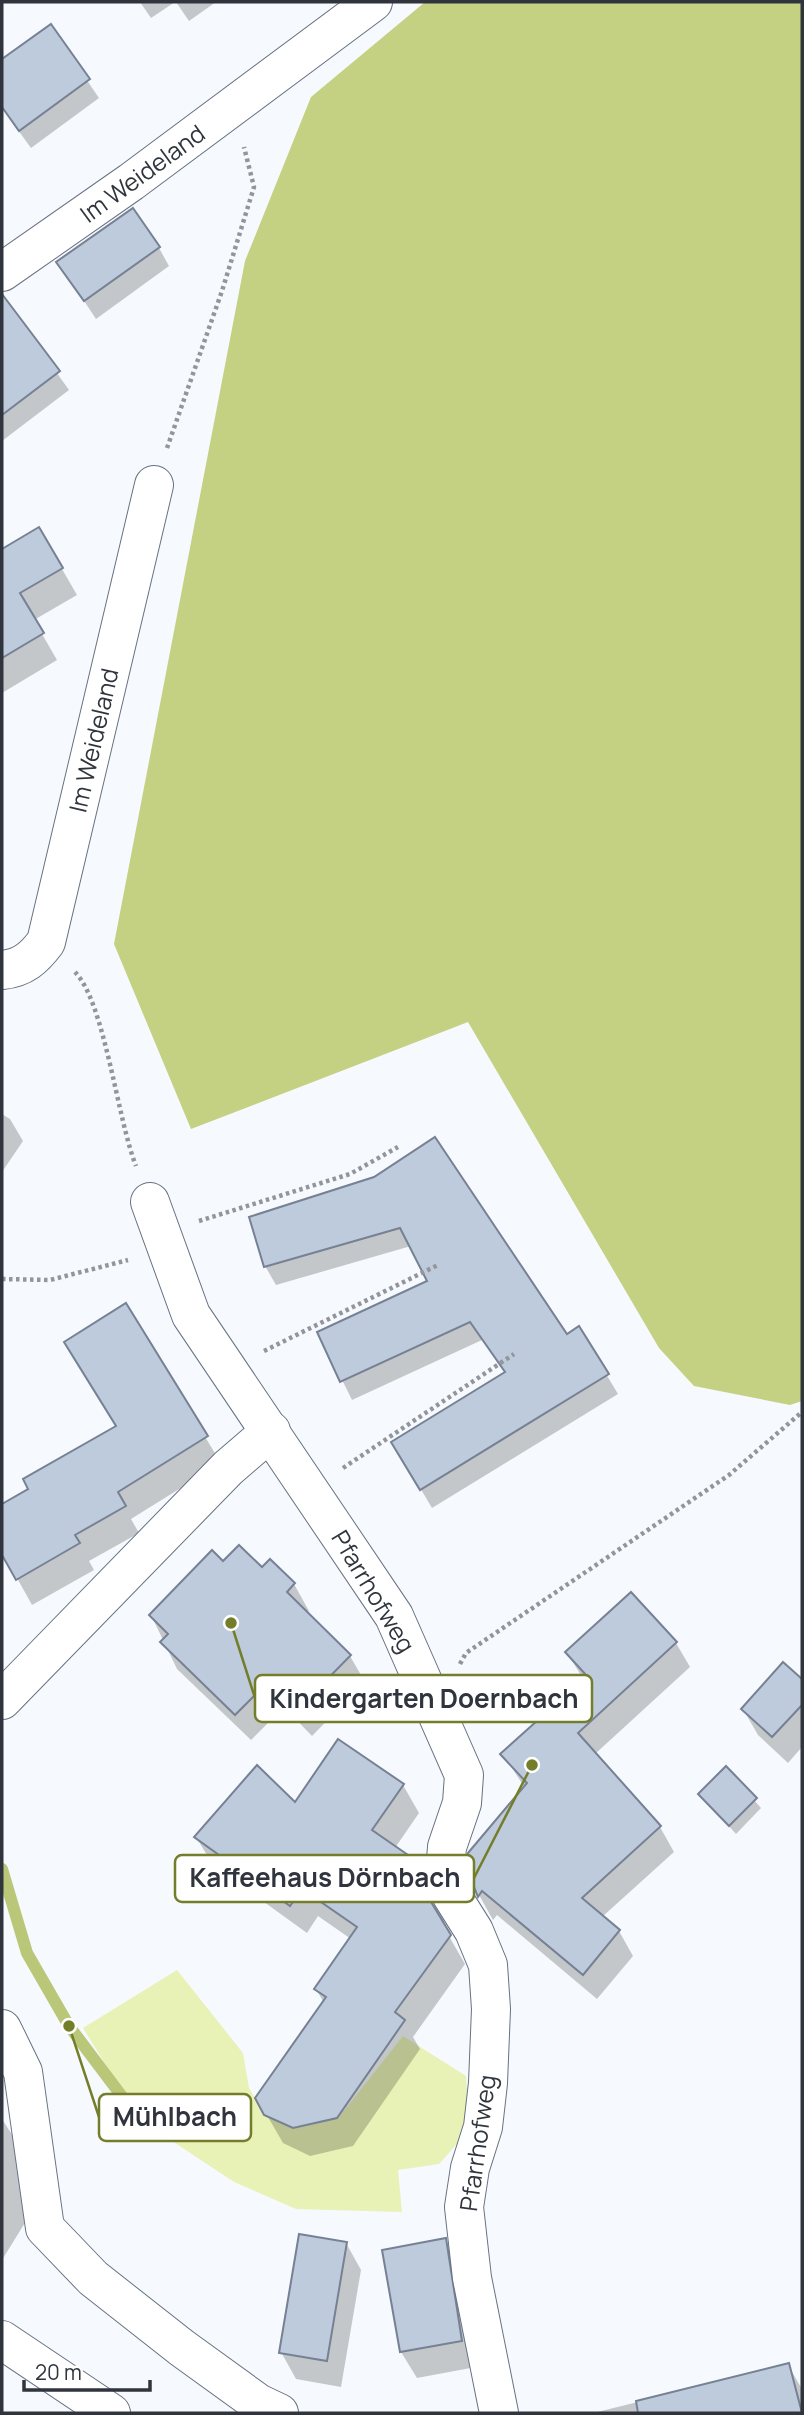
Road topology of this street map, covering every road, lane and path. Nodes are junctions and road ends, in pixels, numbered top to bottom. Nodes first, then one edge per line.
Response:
1 (373, 2) edge
2 (219, 116) junction
3 (2, 272) edge
4 (154, 485) joint
5 (46, 942) junction
6 (2, 970) edge
7 (398, 1147) dead end
8 (159, 1228) junction
9 (438, 1265) dead end
10 (2, 1279) edge
11 (514, 1354) dead end
12 (226, 1372) junction
13 (802, 1412) edge
14 (271, 1431) junction
15 (310, 1489) junction
16 (2, 1700) edge
17 (435, 1705) junction
18 (2, 2029) edge
19 (2, 2340) edge
20 (111, 2413) edge
21 (279, 2413) edge
22 (499, 2413) edge

1 - 2 street, Im Weideland
2 - 3 street, Im Weideland
2 - 4 path
4 - 5 street, Im Weideland
5 - 6 street
5 - 8 path
7 - 8 path
8 - 10 path
8 - 12 street, Pfarrhofweg
9 - 12 path
11 - 15 path
12 - 14 street, Pfarrhofweg
13 - 17 path
14 - 15 street, Pfarrhofweg
14 - 16 street
15 - 17 street, Pfarrhofweg
17 - 22 street, Pfarrhofweg
18 - 21 street
19 - 20 street

